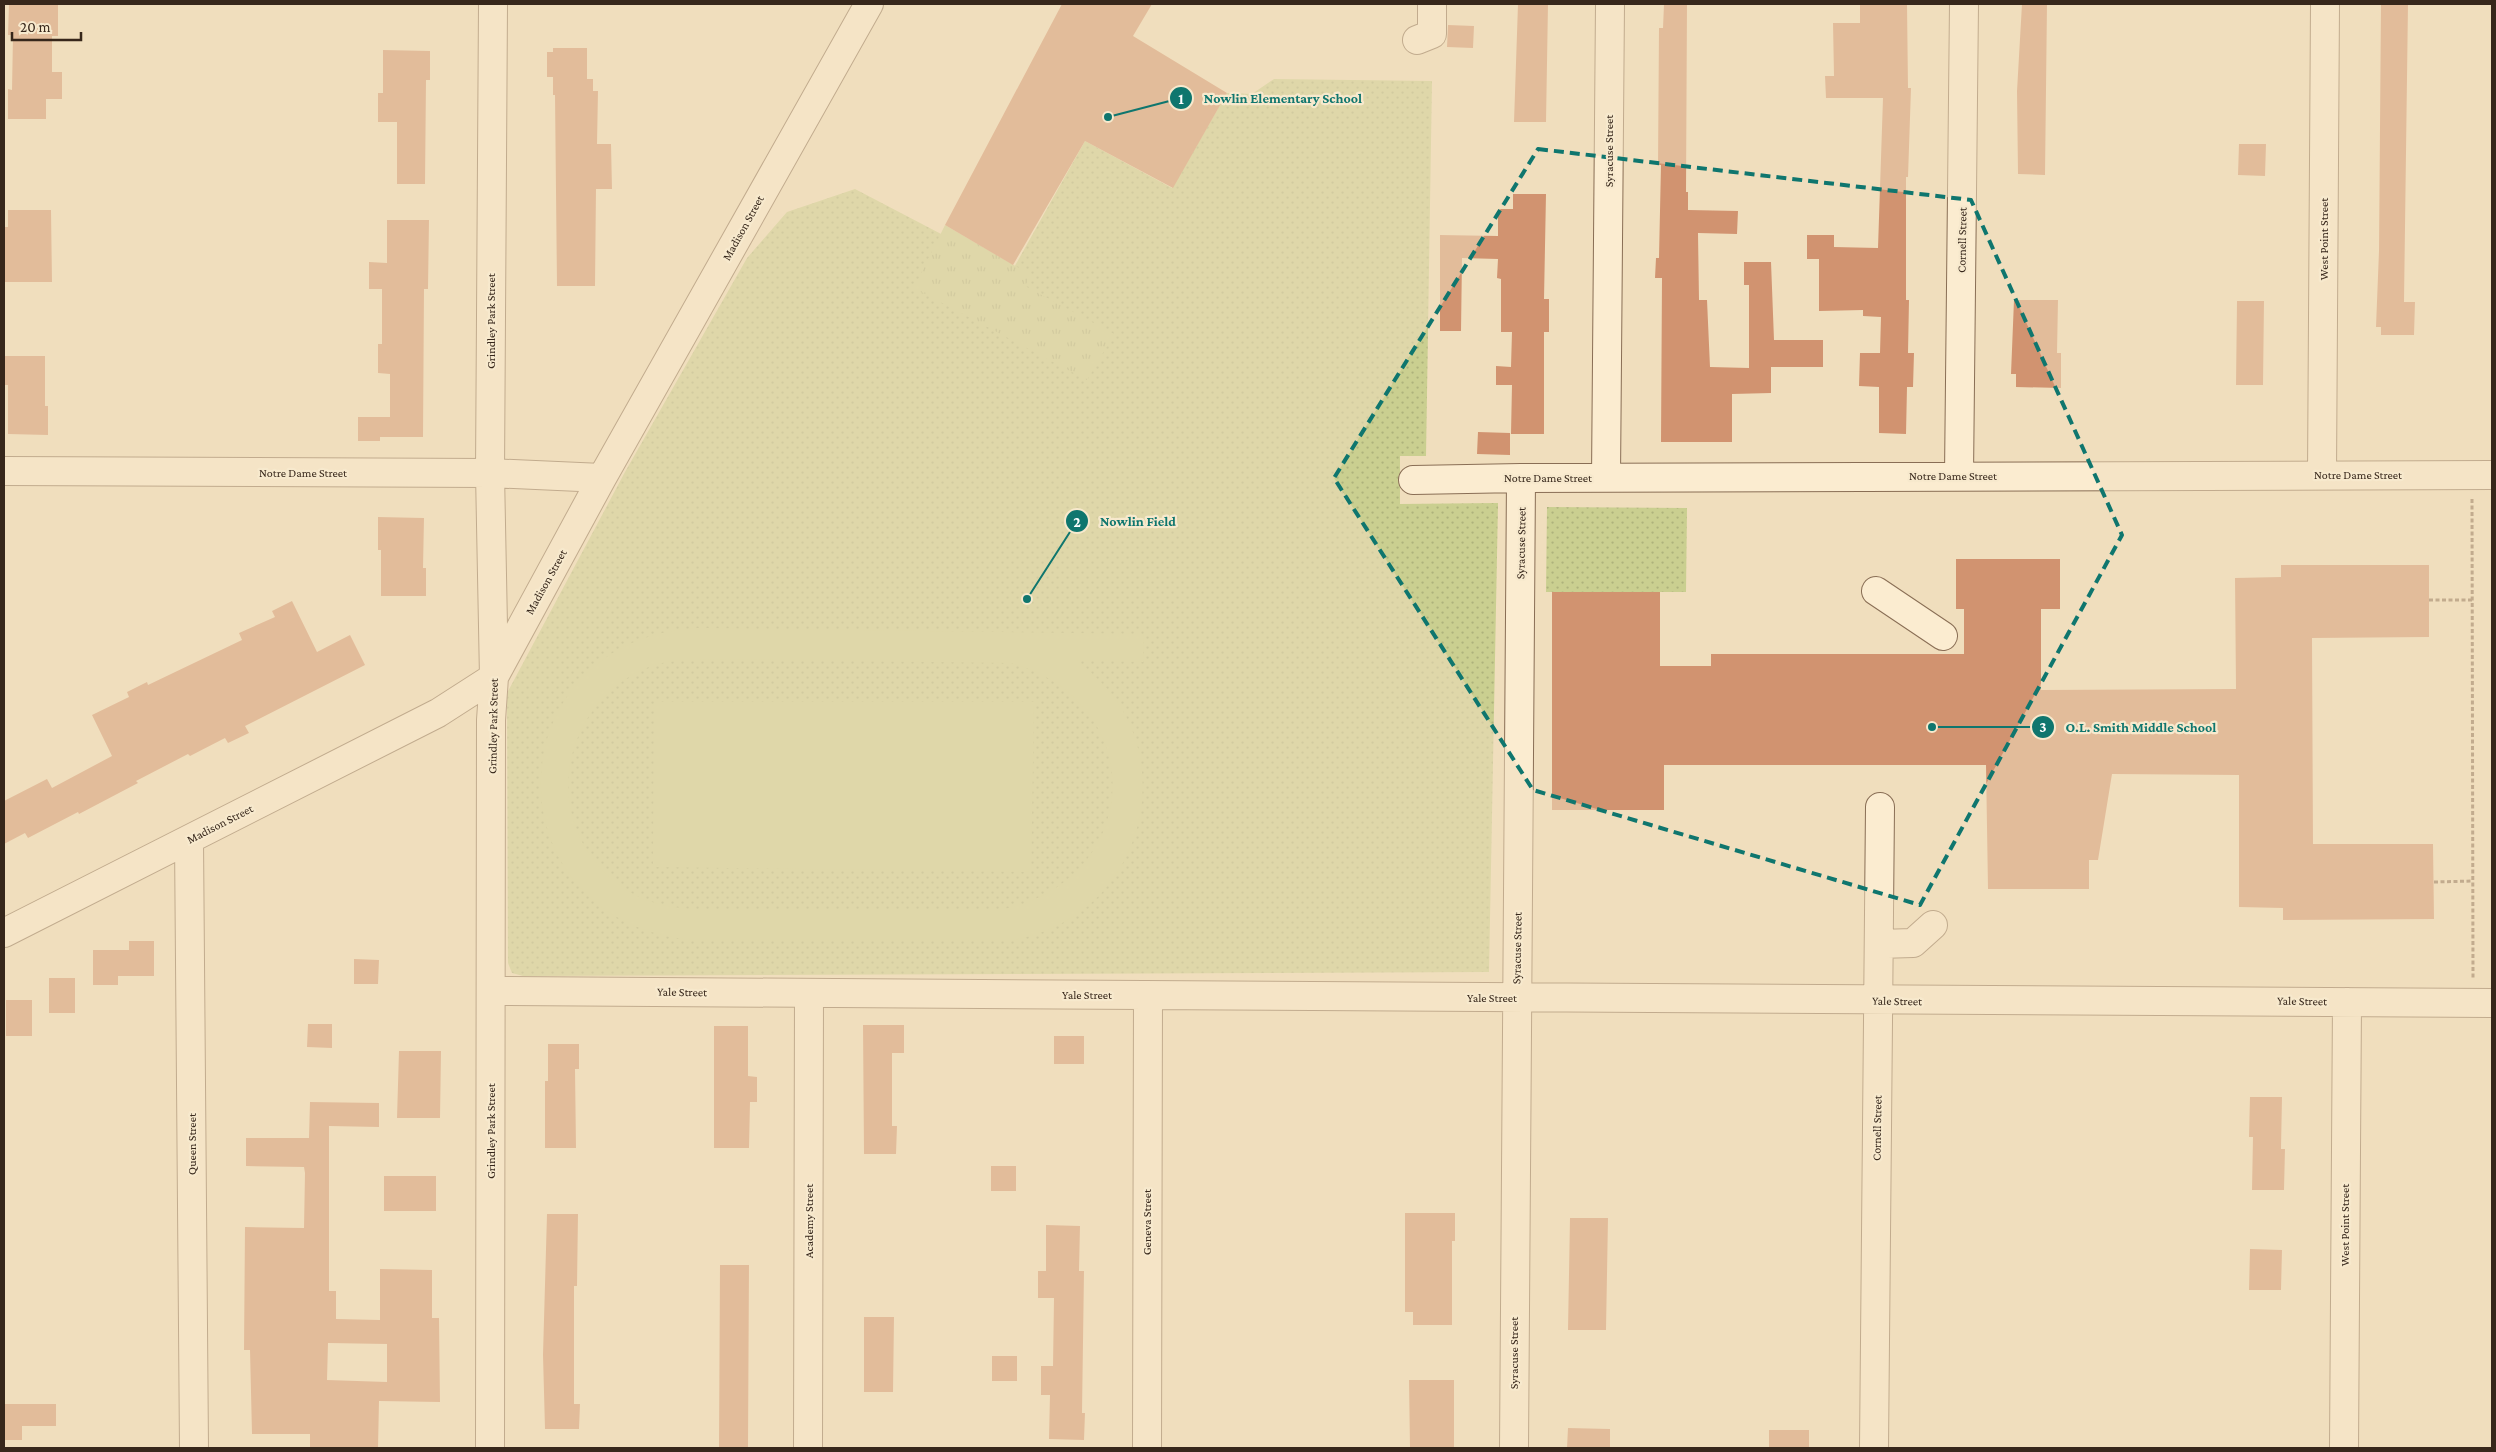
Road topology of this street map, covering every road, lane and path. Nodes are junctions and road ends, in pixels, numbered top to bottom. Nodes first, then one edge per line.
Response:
1 (493, 4) edge
2 (869, 4) edge
3 (1432, 4) edge
4 (1610, 4) edge
5 (1964, 4) edge
6 (2325, 4) edge
7 (1417, 40) dead end
8 (4, 471) edge
9 (490, 473) junction
10 (2322, 475) junction
11 (2492, 475) edge
12 (1959, 476) junction
13 (602, 478) junction
14 (1521, 478) junction
15 (1606, 478) junction
16 (1413, 480) dead end
17 (2472, 497) dead end
18 (1876, 591) dead end
19 (2429, 600) dead end
20 (2472, 600) junction
21 (1943, 636) dead end
22 (494, 677) junction
23 (1880, 807) dead end
24 (189, 840) junction
25 (2434, 882) dead end
26 (2473, 882) junction
27 (1933, 925) dead end
28 (4, 933) edge
29 (1879, 944) junction
30 (2473, 981) dead end
31 (492, 991) junction
32 (809, 993) junction
33 (1148, 996) junction
34 (1517, 998) junction
35 (1879, 1001) junction
36 (2347, 1002) junction
37 (2492, 1004) edge
38 (194, 1448) edge
39 (490, 1448) edge
40 (808, 1448) edge
41 (1147, 1448) edge
42 (1514, 1448) edge
43 (1874, 1448) edge
44 (2344, 1448) edge

1 - 9 street, Grindley Park Street
2 - 13 street, Madison Street
3 - 7 street
4 - 15 street, Syracuse Street
5 - 12 street, Cornell Street
6 - 10 street, West Point Street
8 - 9 street, Notre Dame Street
9 - 13 street, Notre Dame Street
9 - 22 street, Grindley Park Street
10 - 11 street, Notre Dame Street
10 - 12 street, Notre Dame Street
12 - 15 street, Notre Dame Street
13 - 22 street, Madison Street
14 - 15 street, Notre Dame Street
14 - 16 street, Notre Dame Street
14 - 34 street, Syracuse Street
17 - 20 path
18 - 21 street
19 - 20 path
20 - 26 path
22 - 24 street, Madison Street
22 - 31 street, Grindley Park Street
23 - 29 street, Cornell Street
24 - 28 street, Madison Street
24 - 38 street, Queen Street
25 - 26 path
26 - 30 path
27 - 29 street
29 - 35 street, Cornell Street
31 - 32 street, Yale Street
31 - 39 street, Grindley Park Street
32 - 33 street, Yale Street
32 - 40 street, Academy Street
33 - 34 street, Yale Street
33 - 41 street, Geneva Street
34 - 35 street, Yale Street
34 - 42 street, Syracuse Street
35 - 36 street, Yale Street
35 - 43 street, Cornell Street
36 - 37 street, Yale Street
36 - 44 street, West Point Street

